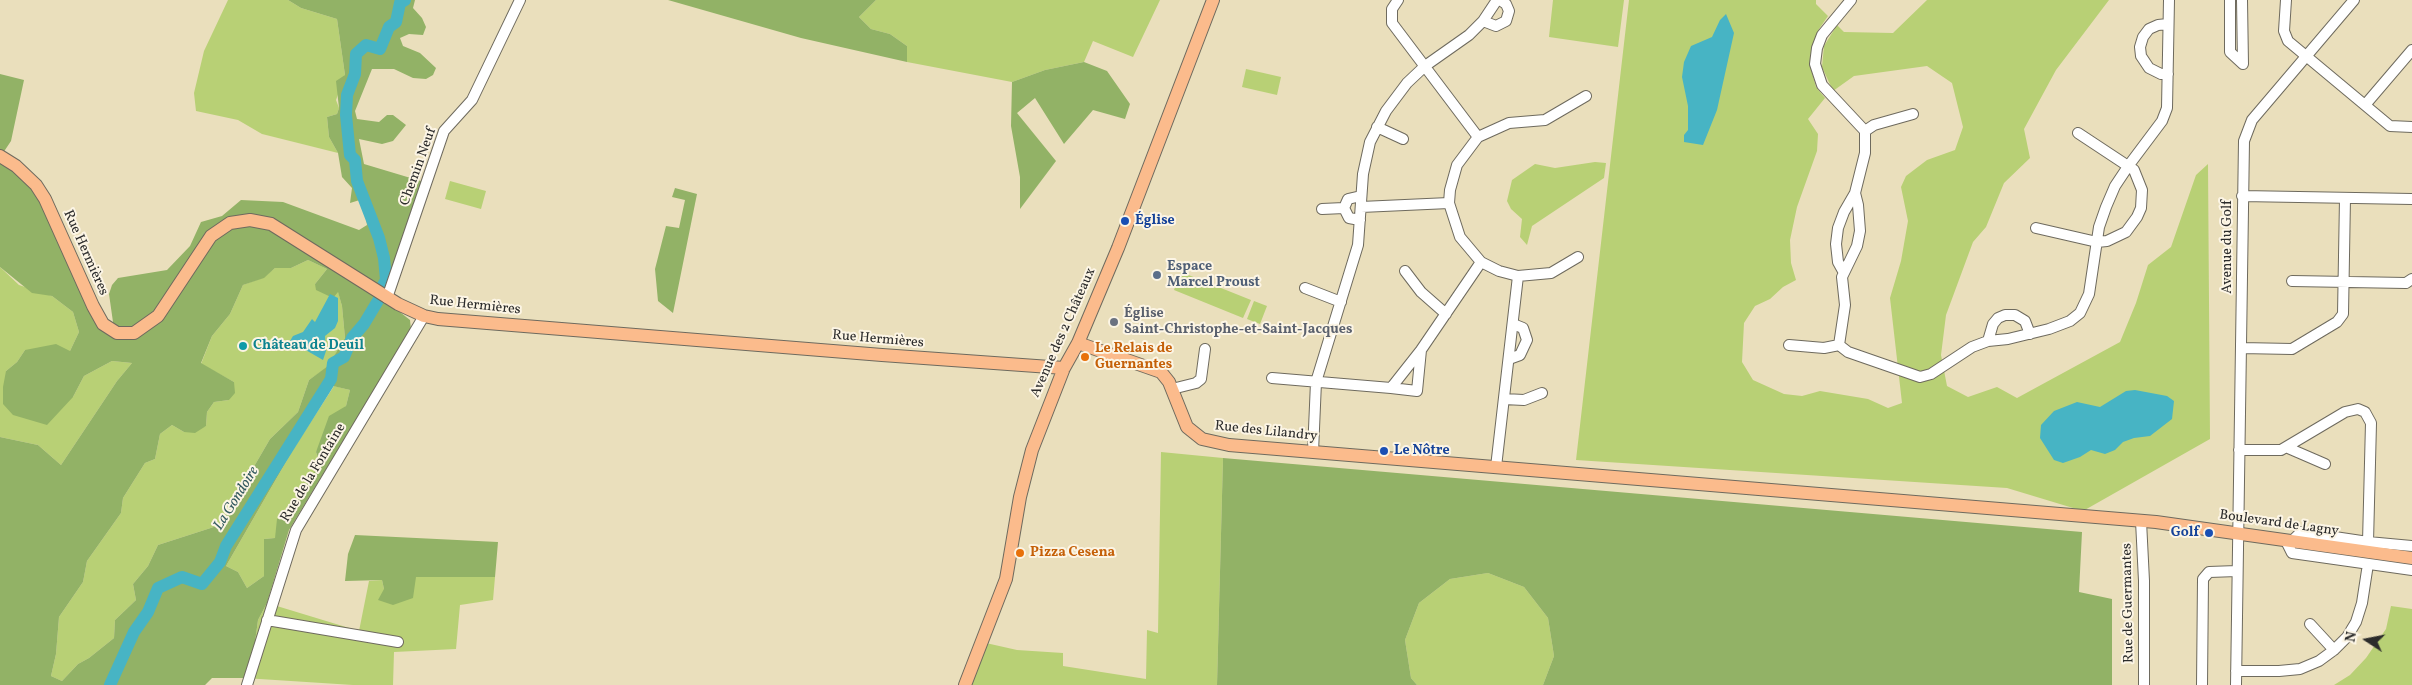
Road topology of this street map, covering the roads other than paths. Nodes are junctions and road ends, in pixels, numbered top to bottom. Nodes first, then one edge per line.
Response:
1 (520, 0) edge
2 (1213, 0) edge
3 (1398, 0) edge
4 (1498, 0) edge
5 (1851, 0) edge
6 (2169, 0) edge
7 (2230, 0) edge
8 (2242, 0) edge
9 (2286, 0) edge
10 (2354, 0) edge
11 (1483, 21) junction
12 (2168, 24) junction
13 (2412, 50) edge
14 (2307, 56) junction
15 (1425, 66) junction
16 (2168, 74) junction
17 (1586, 96) dead end
18 (2365, 105) junction
19 (1914, 114) dead end
20 (1377, 127) junction
21 (2412, 127) edge
22 (1866, 131) junction
23 (2078, 132) dead end
24 (1478, 137) junction
25 (1403, 140) dead end
26 (0, 156) edge
27 (2129, 165) junction
28 (1855, 194) junction
29 (1361, 196) junction
30 (2242, 196) junction
31 (2345, 198) junction
32 (2412, 199) edge
33 (1449, 203) junction
34 (1361, 207) junction
35 (1344, 208) junction
36 (1322, 210) dead end
37 (1360, 220) junction
38 (2036, 228) dead end
39 (2097, 242) junction
40 (1578, 257) dead end
41 (1481, 262) junction
42 (1405, 271) dead end
43 (1843, 271) junction
44 (1518, 276) junction
45 (2412, 279) edge
46 (2292, 281) dead end
47 (2344, 282) junction
48 (1305, 288) dead end
49 (387, 298) junction
50 (1341, 302) junction
51 (1446, 314) junction
52 (424, 316) junction
53 (1513, 324) junction
54 (2030, 334) junction
55 (1988, 341) junction
56 (1078, 343) junction
57 (1789, 345) dead end
58 (1839, 345) junction
59 (2242, 348) junction
60 (1205, 349) dead end
61 (1421, 350) junction
62 (1509, 359) junction
63 (1064, 368) junction
64 (1272, 378) dead end
65 (1316, 382) junction
66 (1391, 388) junction
67 (1172, 389) junction
68 (1542, 392) dead end
69 (1504, 399) junction
70 (2288, 448) junction
71 (2239, 450) junction
72 (1313, 452) junction
73 (2325, 464) dead end
74 (1496, 467) junction
75 (2142, 521) junction
76 (2238, 534) junction
77 (2289, 541) junction
78 (2368, 542) junction
79 (2412, 546) edge
80 (2412, 558) edge
81 (2368, 564) junction
82 (2412, 570) edge
83 (2237, 571) junction
84 (267, 620) junction
85 (2310, 624) dead end
86 (398, 642) dead end
87 (2334, 650) junction
88 (2236, 671) junction
89 (247, 685) edge
90 (965, 685) edge
91 (2144, 685) edge
92 (2202, 685) edge
93 (2236, 685) edge

1 - 49 street, Chemin Neuf
2 - 56 main road, Avenue des 2 Châteaux
3 - 15 street
4 - 11 street
4 - 11 street
5 - 22 street
6 - 12 street
7 - 8 street
9 - 14 street
10 - 14 street, Avenue du Golf
11 - 15 street
12 - 16 street
12 - 16 street
13 - 18 street
14 - 18 street
14 - 30 street, Avenue du Golf
15 - 20 street
15 - 24 street
16 - 27 street
17 - 24 street
18 - 21 street
19 - 22 street
20 - 25 street
20 - 29 street
22 - 28 street
23 - 27 street
24 - 33 street
26 - 49 main road, Rue Hermières
27 - 39 street
27 - 39 street
28 - 43 street
28 - 43 street
29 - 34 street
29 - 35 street
30 - 31 street
30 - 59 street, Avenue du Golf
31 - 32 street
31 - 47 street
33 - 34 street
33 - 41 street
34 - 37 street
35 - 36 street
35 - 37 street
37 - 50 street
38 - 39 street
39 - 54 street
40 - 44 street
41 - 44 street
41 - 51 street
42 - 51 street
43 - 58 street
44 - 53 street
45 - 47 street
46 - 47 street
47 - 59 street
48 - 50 street
49 - 52 main road, Rue Hermières
50 - 65 street
51 - 61 street
52 - 63 main road, Rue Hermières
52 - 84 street, Rue de la Fontaine
53 - 62 street
53 - 62 street
54 - 55 street
54 - 55 street
55 - 58 street
56 - 63 main road, Avenue des 2 Châteaux
56 - 67 main road, Rue des Lilandry
57 - 58 street
59 - 71 street, Avenue du Golf
60 - 67 street
61 - 66 street
61 - 66 street
62 - 69 street
63 - 90 main road, Avenue des 2 Châteaux
64 - 65 street
65 - 66 street
65 - 72 street
67 - 72 main road, Rue des Lilandry
68 - 69 street
69 - 74 street
70 - 71 street
70 - 73 street
70 - 78 street
71 - 76 street, Avenue du Golf
72 - 74 main road, Rue des Lilandry
74 - 75 main road, Rue des Lilandry
75 - 76 main road, Boulevard de Lagny
75 - 91 street, Rue de Guermantes
76 - 77 main road, Boulevard de Lagny
76 - 83 street, Avenue du Golf
77 - 78 street
77 - 80 main road, Boulevard de Lagny
77 - 81 street
78 - 79 street
81 - 82 street
81 - 87 street
83 - 88 street, Avenue du Golf
83 - 92 street
84 - 86 street
84 - 89 street, Rue de la Fontaine
85 - 87 street
87 - 88 street
88 - 93 street, Avenue du Golf

